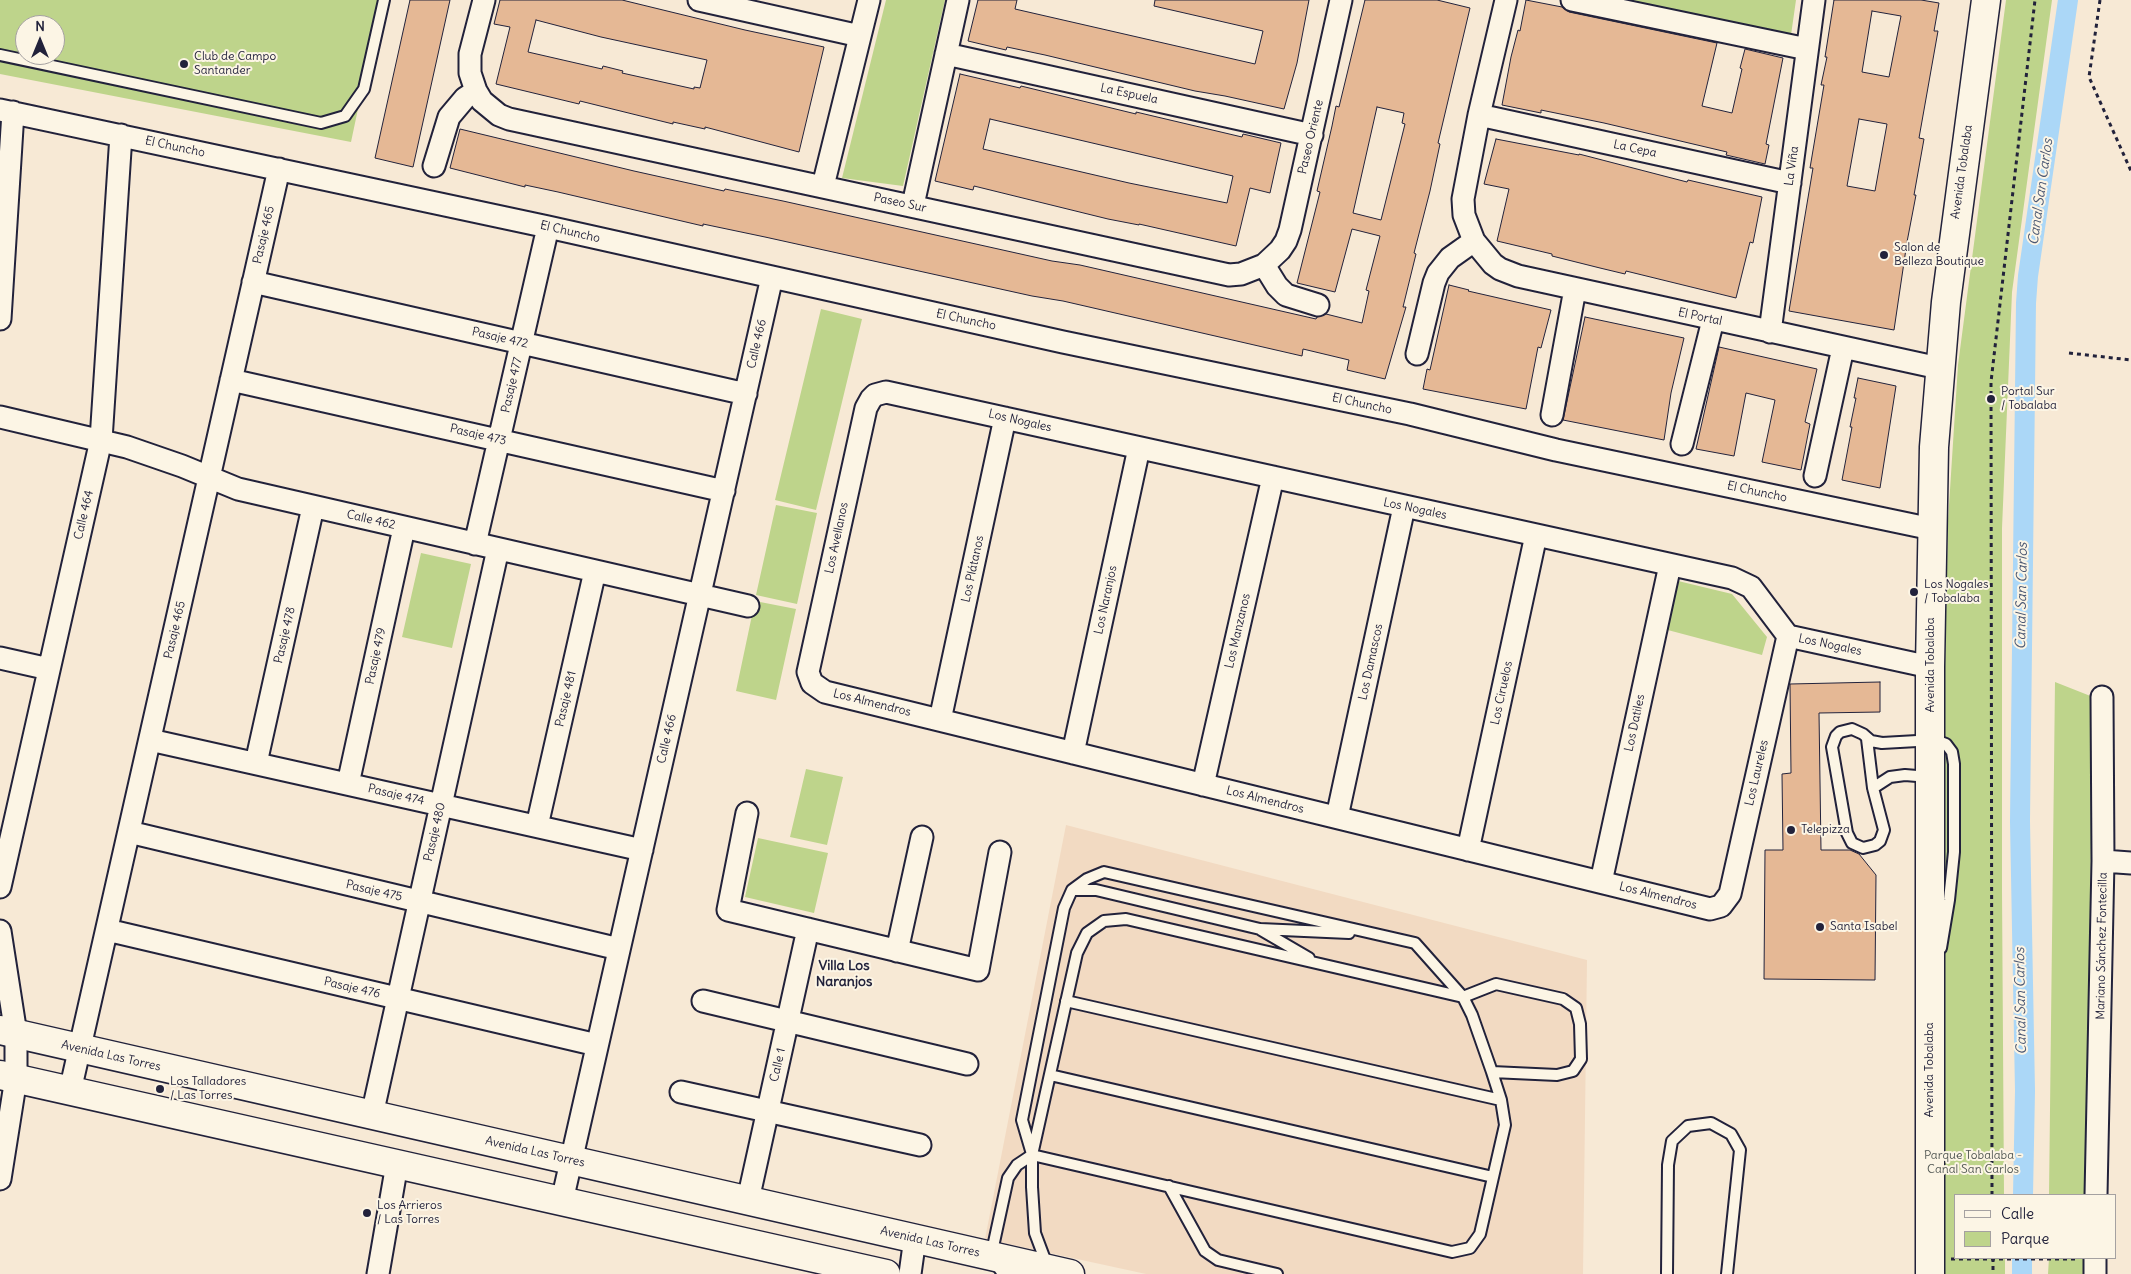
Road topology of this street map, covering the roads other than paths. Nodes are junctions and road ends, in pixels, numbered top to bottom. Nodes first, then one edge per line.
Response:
1 (384, 0) edge
2 (484, 0) edge
3 (700, 0) edge
4 (869, 0) edge
5 (958, 0) edge
6 (1341, 0) edge
7 (1506, 0) edge
8 (1572, 0) edge
9 (1814, 0) edge
10 (1986, 0) edge
11 (860, 36) junction
12 (1807, 49) junction
13 (946, 54) junction
14 (0, 55) edge
15 (476, 91) junction
16 (7, 111) edge
17 (1479, 115) junction
18 (121, 135) junction
19 (1312, 135) junction
20 (434, 166) dead end
21 (279, 169) junction
22 (1790, 183) junction
23 (823, 186) junction
24 (913, 205) junction
25 (548, 227) junction
26 (1474, 242) junction
27 (1264, 265) junction
28 (772, 278) junction
29 (253, 282) junction
30 (1575, 289) junction
31 (1318, 305) dead end
32 (0, 319) edge
33 (1712, 320) junction
34 (1770, 332) junction
35 (522, 343) junction
36 (1842, 348) junction
37 (1418, 354) dead end
38 (1940, 368) junction
39 (231, 380) junction
40 (746, 394) junction
41 (875, 395) joint
42 (1552, 415) dead end
43 (0, 417) edge
44 (1005, 418) junction
45 (101, 440) junction
46 (499, 440) junction
47 (1682, 444) dead end
48 (1139, 448) junction
49 (1815, 476) dead end
50 (1273, 477) junction
51 (209, 478) junction
52 (724, 491) junction
53 (313, 507) junction
54 (1404, 507) junction
55 (404, 528) junction
56 (1932, 528) junction
57 (1536, 535) junction
58 (475, 544) junction
59 (498, 549) junction
60 (1670, 564) junction
61 (595, 571) junction
62 (700, 595) junction
63 (748, 606) dead end
64 (1788, 636) junction
65 (0, 658) edge
66 (1930, 667) junction
67 (49, 669) junction
68 (812, 683) joint
69 (2102, 697) dead end
70 (940, 720) junction
71 (1867, 739) junction
72 (1930, 739) junction
73 (150, 740) junction
74 (1073, 753) junction
75 (256, 763) junction
76 (1930, 777) junction
77 (348, 784) junction
78 (1203, 784) junction
79 (1873, 788) junction
80 (442, 805) junction
81 (747, 813) dead end
82 (1337, 817) junction
83 (537, 826) junction
84 (129, 832) junction
85 (922, 837) dead end
86 (642, 850) junction
87 (1468, 850) junction
88 (1000, 852) dead end
89 (2103, 861) junction
90 (2131, 863) edge
91 (1601, 882) junction
92 (0, 887) edge
93 (1072, 890) junction
94 (420, 902) junction
95 (1721, 906) joint
96 (1260, 929) junction
97 (107, 930) junction
98 (808, 930) junction
99 (0, 931) edge
100 (1374, 934) junction
101 (619, 949) junction
102 (897, 950) junction
103 (1317, 964) junction
104 (3, 966) edge
105 (1463, 997) junction
106 (398, 999) junction
107 (703, 1001) dead end
108 (1066, 1001) junction
109 (1929, 1004) junction
110 (788, 1021) junction
111 (8, 1032) edge
112 (597, 1045) junction
113 (80, 1049) junction
114 (968, 1064) dead end
115 (1492, 1072) junction
116 (1050, 1075) junction
117 (8, 1077) edge
118 (70, 1090) junction
119 (681, 1092) dead end
120 (1501, 1100) junction
121 (768, 1110) junction
122 (372, 1115) junction
123 (920, 1145) dead end
124 (1032, 1155) junction
125 (571, 1160) junction
126 (397, 1164) junction
127 (1493, 1177) junction
128 (0, 1179) edge
129 (1169, 1186) junction
130 (2096, 1194) edge
131 (748, 1200) junction
132 (562, 1201) junction
133 (915, 1238) junction
134 (2095, 1259) edge
135 (997, 1265) edge
136 (1059, 1271) edge
137 (378, 1274) edge
138 (886, 1274) edge
139 (910, 1274) edge
140 (1277, 1274) edge
141 (1667, 1274) edge
142 (1727, 1274) edge
143 (1930, 1274) edge
144 (2095, 1274) edge

1 - 14 lane
2 - 15 street
3 - 11 street
4 - 11 street
5 - 13 street
6 - 19 street, Paseo Oriente
7 - 17 street, El Portal
8 - 12 street
9 - 12 street, La Viña
10 - 38 main road, Avenida Tobalaba
11 - 23 street
12 - 22 street, La Viña
13 - 19 street, La Espuela
13 - 24 street
15 - 20 street
15 - 23 street, Paseo Sur
16 - 18 street, El Chuncho
16 - 32 street
17 - 22 street, La Cepa
17 - 26 street, El Portal
18 - 21 street, El Chuncho
18 - 45 street, Calle 464
19 - 27 street, Paseo Oriente
21 - 25 street, El Chuncho
21 - 29 street, Pasaje 465
22 - 34 street, La Viña
23 - 24 street, Paseo Sur
24 - 27 street, Paseo Sur
25 - 28 street, El Chuncho
25 - 35 street, Pasaje 477
26 - 30 street, El Portal
26 - 37 street
27 - 31 street
28 - 40 street, Calle 466
28 - 56 street, El Chuncho
29 - 35 street, Pasaje 472
29 - 39 street, Pasaje 465
30 - 33 street, El Portal
30 - 42 street
33 - 34 street, El Portal
33 - 47 street
34 - 36 street, El Portal
35 - 40 street, Pasaje 472
35 - 46 street, Pasaje 477
36 - 38 street, El Portal
36 - 49 street
38 - 56 main road, Avenida Tobalaba
39 - 46 street, Pasaje 473
39 - 51 street, Pasaje 465
40 - 52 street, Calle 466
41 - 44 street, Los Nogales
41 - 68 street, Los Avellanos
43 - 45 street, Calle 462
44 - 48 street, Los Nogales
44 - 70 street, Los Plátanos
45 - 51 street, Calle 462
45 - 67 street, Calle 464
46 - 52 street, Pasaje 473
46 - 58 street, Pasaje 477
48 - 50 street, Los Nogales
48 - 74 street, Los Naranjos
50 - 54 street, Los Nogales
50 - 78 street, Los Manzanos
51 - 53 street, Calle 462
51 - 73 street, Pasaje 465
52 - 62 street, Calle 466
53 - 55 street, Calle 462
53 - 75 street, Pasaje 478
54 - 57 street, Los Nogales
54 - 82 street, Los Damascos
55 - 58 street, Calle 462
55 - 77 street, Pasaje 479
56 - 66 main road, Avenida Tobalaba
57 - 60 street, Los Nogales
57 - 87 street, Los Ciruelos
58 - 59 street, Calle 462
59 - 61 street, Calle 462
59 - 80 street, Pasaje 480
60 - 64 street, Los Nogales
60 - 91 street, Los Datiles
61 - 62 street, Calle 462
61 - 83 street, Pasaje 481
62 - 63 street, Calle 462
62 - 86 street, Calle 466
64 - 66 street, Los Nogales
64 - 95 street, Los Laureles
65 - 67 street
66 - 72 main road, Avenida Tobalaba
67 - 92 street, Calle 464
68 - 70 street, Los Almendros
69 - 89 street, Mariano Sánchez Fontecilla
70 - 74 street, Los Almendros
71 - 72 lane
71 - 79 lane
71 - 79 lane
72 - 76 main road, Avenida Tobalaba
72 - 109 lane
73 - 75 street, Pasaje 474
73 - 84 street, Pasaje 465
74 - 78 street, Los Almendros
75 - 77 street, Pasaje 474
76 - 79 lane
76 - 109 main road, Avenida Tobalaba
77 - 80 street, Pasaje 474
78 - 82 street, Los Almendros
80 - 83 street, Pasaje 474
80 - 94 street, Pasaje 480
81 - 98 street
82 - 87 street, Los Almendros
83 - 86 street, Pasaje 474
84 - 94 street, Pasaje 475
84 - 97 street, Pasaje 465
85 - 102 street
86 - 101 street, Calle 466
87 - 91 street, Los Almendros
88 - 102 street
89 - 90 street
89 - 130 street, Mariano Sánchez Fontecilla
91 - 95 street, Los Almendros
93 - 96 lane
93 - 100 lane
93 - 124 lane
94 - 101 street, Pasaje 475
94 - 106 street, Pasaje 480
96 - 100 lane
96 - 103 lane
97 - 106 street, Pasaje 476
97 - 113 street, Pasaje 465
98 - 102 street
98 - 110 street, Calle 1
99 - 104 street
100 - 105 lane
101 - 112 street, Calle 466
103 - 105 lane
103 - 108 lane
104 - 111 street
105 - 115 lane
105 - 115 lane
106 - 112 street, Pasaje 476
106 - 122 street, Pasaje 480
107 - 110 street
108 - 116 lane
108 - 120 lane
109 - 143 main road, Avenida Tobalaba
110 - 114 street
110 - 121 street, Calle 1
111 - 113 main road, Avenida Las Torres
111 - 117 street
112 - 125 street, Calle 466
113 - 118 street, Pasaje 465
113 - 122 main road, Avenida Las Torres
115 - 120 lane
116 - 124 lane
116 - 127 lane
117 - 118 main road
117 - 128 street
118 - 126 main road
119 - 121 street
120 - 127 lane
121 - 123 street
121 - 131 street, Calle 1
122 - 125 main road, Avenida Las Torres
124 - 129 lane
124 - 135 lane
124 - 136 lane
125 - 131 main road, Avenida Las Torres
125 - 132 street, Calle 466
126 - 132 main road
126 - 137 street
127 - 129 lane
129 - 140 lane
131 - 133 main road, Avenida Las Torres
132 - 138 main road
133 - 135 main road, Avenida Las Torres
133 - 139 street
134 - 144 street
135 - 136 main road, Avenida Las Torres
141 - 142 lane

